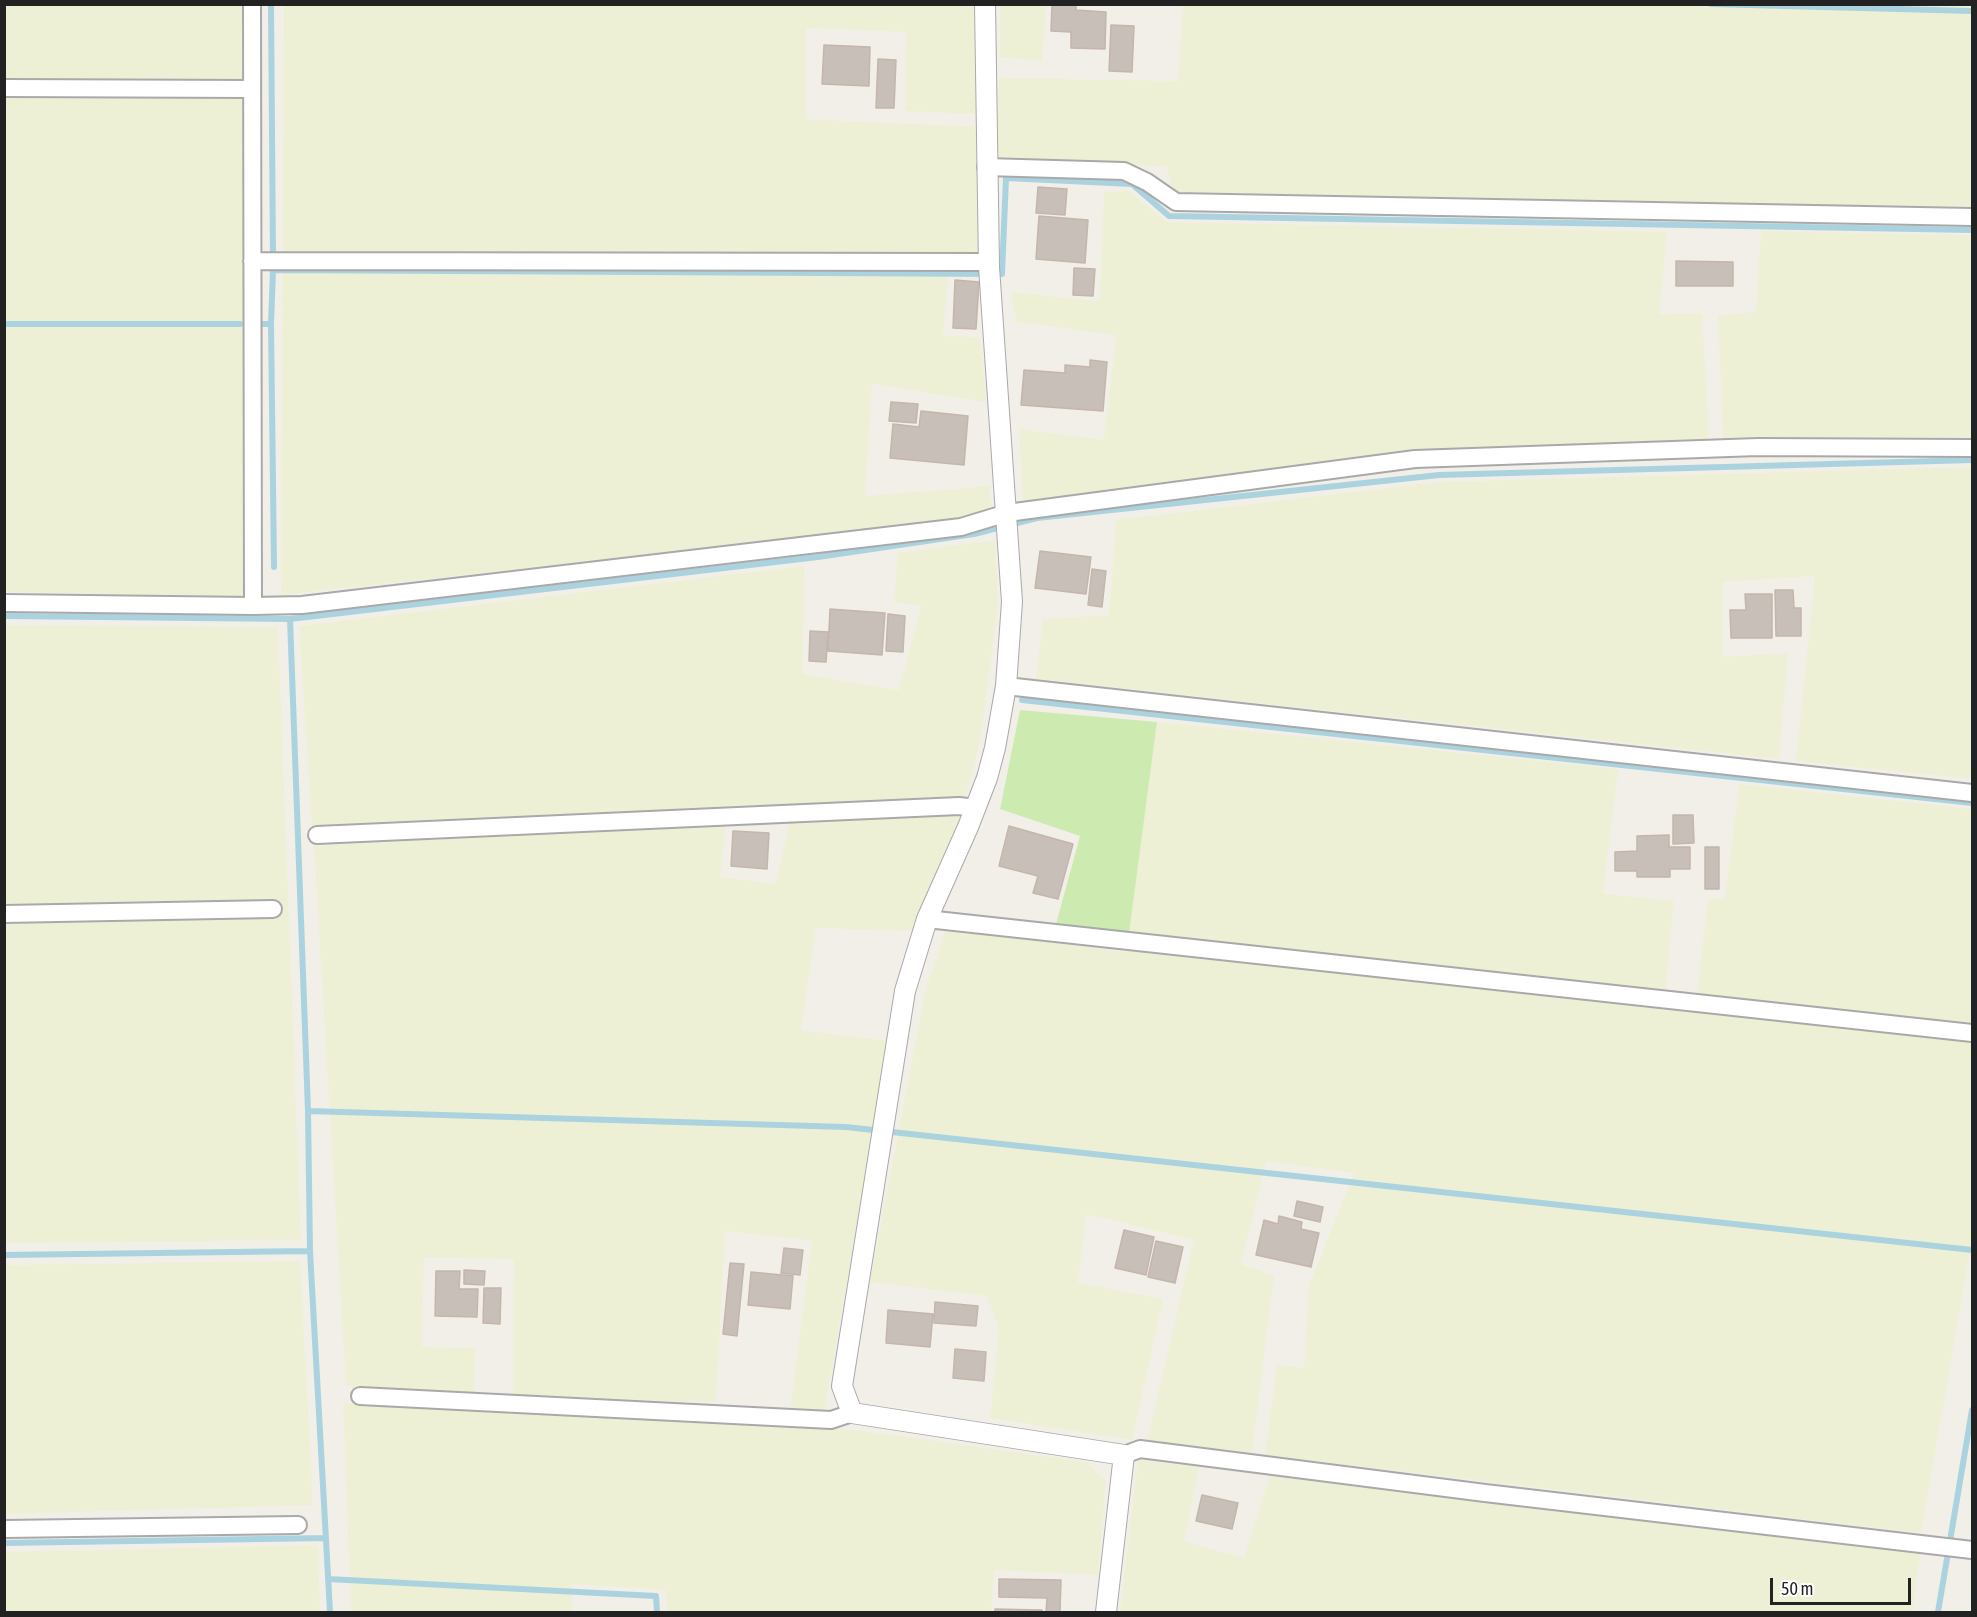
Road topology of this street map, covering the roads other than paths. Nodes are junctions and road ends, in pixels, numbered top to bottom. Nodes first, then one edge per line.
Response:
1 (252, 4) edge
2 (985, 4) edge
3 (4, 88) edge
4 (251, 89) junction
5 (986, 167) junction
6 (1972, 217) edge
7 (266, 261) junction
8 (989, 270) junction
9 (1972, 448) edge
10 (1007, 522) junction
11 (4, 603) edge
12 (253, 606) junction
13 (1006, 686) junction
14 (1972, 793) edge
15 (976, 808) junction
16 (317, 835) dead end
17 (273, 909) dead end
18 (4, 914) edge
19 (927, 919) junction
20 (1972, 1034) edge
21 (360, 1396) dead end
22 (852, 1413) junction
23 (1124, 1455) junction
24 (298, 1525) dead end
25 (4, 1529) edge
26 (1964, 1549) edge
27 (1106, 1612) edge

1 - 4 street
2 - 5 street
3 - 4 street
4 - 7 street
5 - 6 street
5 - 8 street
7 - 8 street
7 - 12 street
8 - 10 street
9 - 10 street
10 - 12 street
10 - 13 street
11 - 12 street
13 - 14 street
13 - 15 street
15 - 16 street
15 - 19 street
17 - 18 street
19 - 20 street
19 - 22 street
21 - 22 street
22 - 23 street
23 - 26 street
23 - 27 street
24 - 25 street

